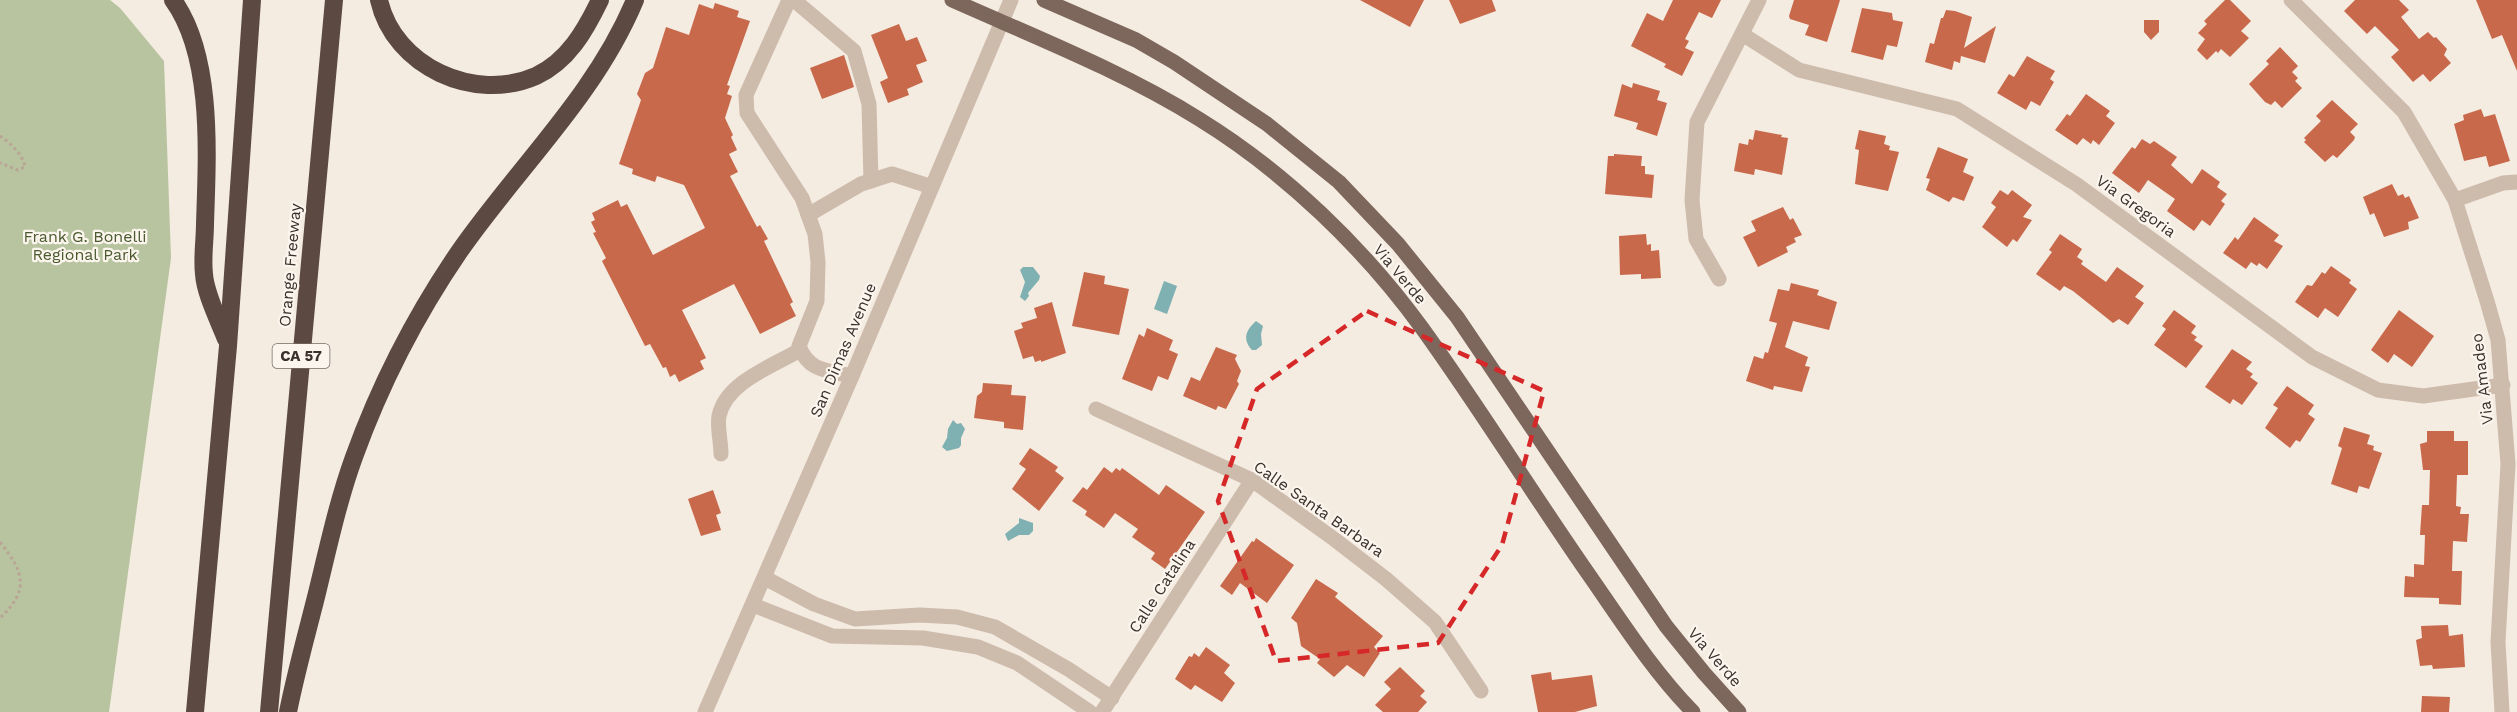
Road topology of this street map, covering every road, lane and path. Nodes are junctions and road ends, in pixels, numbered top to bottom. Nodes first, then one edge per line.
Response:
1 (173, 0) edge
2 (252, 0) edge
3 (334, 0) edge
4 (379, 0) edge
5 (600, 0) edge
6 (636, 0) edge
7 (792, 0) edge
8 (952, 0) edge
9 (1011, 0) edge
10 (1044, 0) edge
11 (1759, 0) edge
12 (2291, 0) edge
13 (1001, 22) junction
14 (1742, 34) junction
15 (0, 136) edge
16 (0, 163) edge
17 (871, 181) junction
18 (2517, 182) edge
19 (932, 187) junction
20 (2455, 200) junction
21 (808, 215) junction
22 (1719, 279) dead end
23 (228, 346) junction
24 (800, 350) junction
25 (852, 376) junction
26 (2503, 385) junction
27 (1096, 409) dead end
28 (721, 454) dead end
29 (1252, 480) junction
30 (0, 542) edge
31 (765, 578) junction
32 (753, 605) junction
33 (0, 618) edge
34 (855, 619) junction
35 (851, 636) junction
36 (1481, 691) dead end
37 (1112, 698) junction
38 (195, 712) edge
39 (269, 712) edge
40 (288, 712) edge
41 (705, 712) edge
42 (1090, 712) edge
43 (1102, 712) edge
44 (1693, 712) edge
45 (1739, 712) edge
46 (2502, 712) edge

1 - 23 highway
2 - 23 highway
3 - 39 highway, Orange Freeway / CA 57
4 - 5 highway
6 - 40 highway
7 - 17 street
7 - 21 street
8 - 13 main road, Via Verde
9 - 13 street, San Dimas Avenue
10 - 45 main road, Via Verde
11 - 14 street
12 - 20 street, Via Amadeo
13 - 19 street, San Dimas Avenue
13 - 44 main road, Via Verde
14 - 22 street
14 - 26 street, Via Gregoria
15 - 16 path
17 - 19 street
17 - 21 street
18 - 20 street
19 - 25 street, San Dimas Avenue
20 - 26 street, Via Amadeo
21 - 24 street
23 - 38 highway
24 - 25 street
24 - 28 street
25 - 31 street, San Dimas Avenue
26 - 46 street, Via Amadeo
27 - 29 street, Calle Santa Barbara
29 - 36 street, Calle Santa Barbara
29 - 37 street, Calle Catalina
30 - 33 path
31 - 32 street, San Dimas Avenue
31 - 34 street
32 - 35 street
32 - 41 street, San Dimas Avenue
34 - 35 street
34 - 37 street
35 - 42 street
37 - 43 street, Calle Catalina

